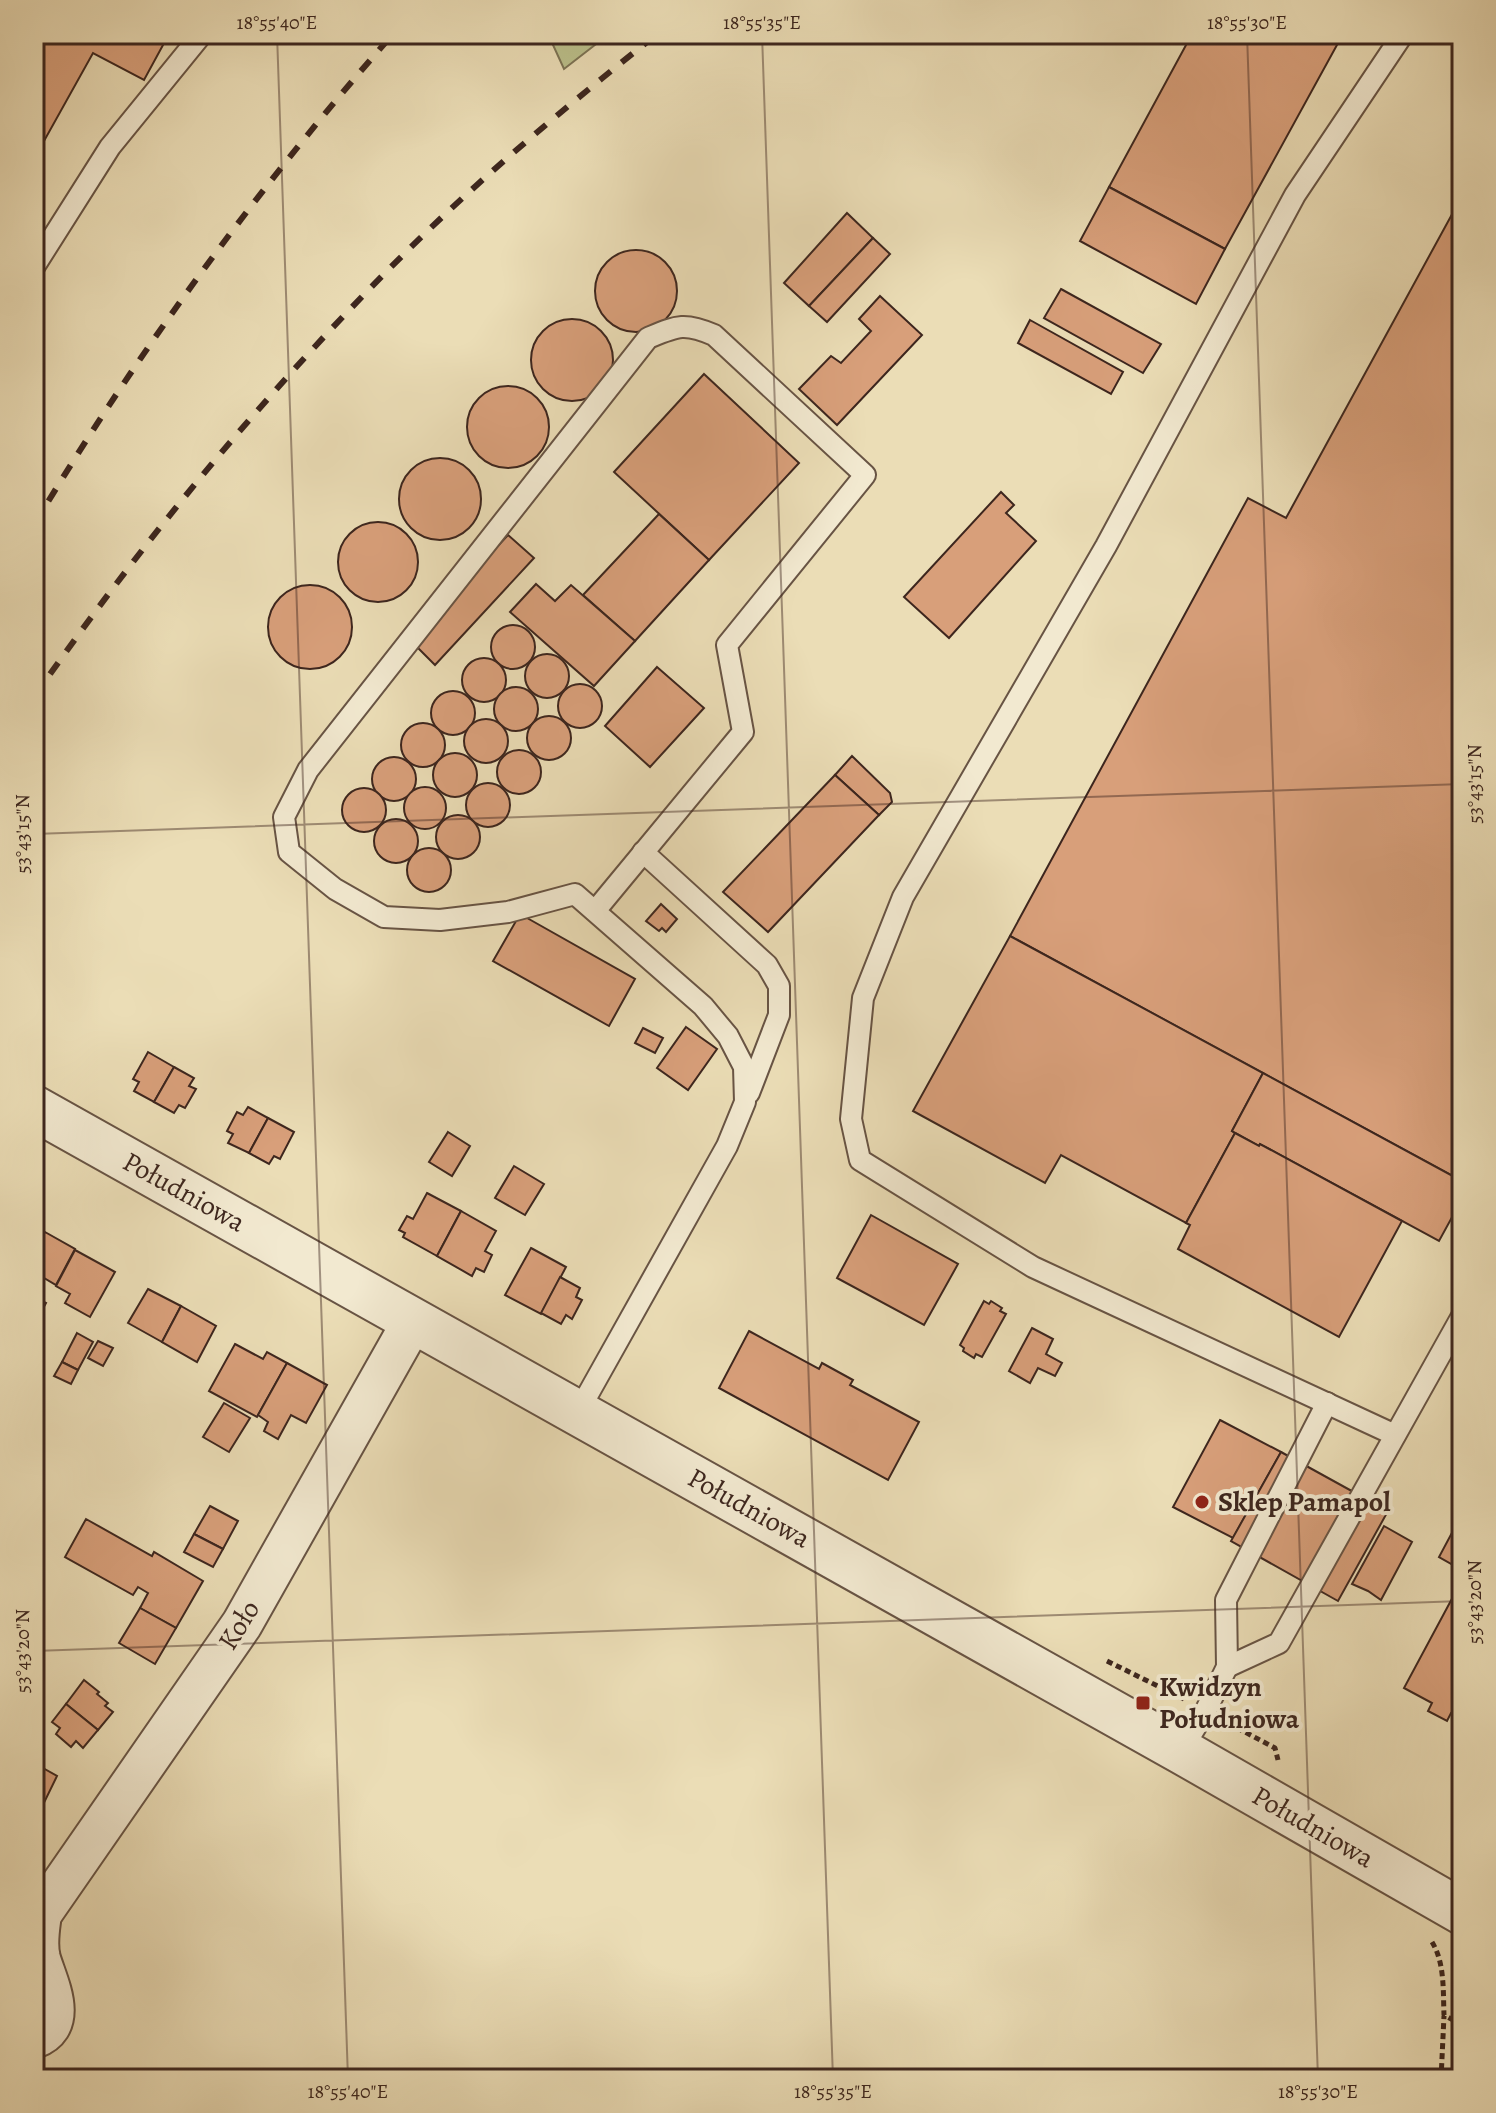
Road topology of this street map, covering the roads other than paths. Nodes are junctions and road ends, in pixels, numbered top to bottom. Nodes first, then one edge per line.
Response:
1 (202, 34) edge
2 (1403, 34) edge
3 (34, 267) edge
4 (643, 852) junction
5 (595, 911) junction
6 (745, 1102) junction
7 (34, 1108) edge
8 (1462, 1316) edge
9 (413, 1321) junction
10 (1327, 1403) junction
11 (578, 1412) junction
12 (1395, 1435) junction
13 (1227, 1667) junction
14 (1181, 1751) junction
15 (38, 1921) edge
16 (1445, 1924) edge
17 (34, 2038) edge

1 - 3 lane
2 - 10 lane
4 - 5 lane
4 - 5 lane
4 - 6 lane
5 - 6 lane
6 - 11 lane
7 - 9 street, Południowa
8 - 12 lane
9 - 11 street, Południowa
9 - 15 street, Koło
10 - 12 lane
10 - 13 lane
11 - 14 street, Południowa
12 - 13 lane
13 - 14 lane
14 - 16 street, Południowa
15 - 17 street, Koło

